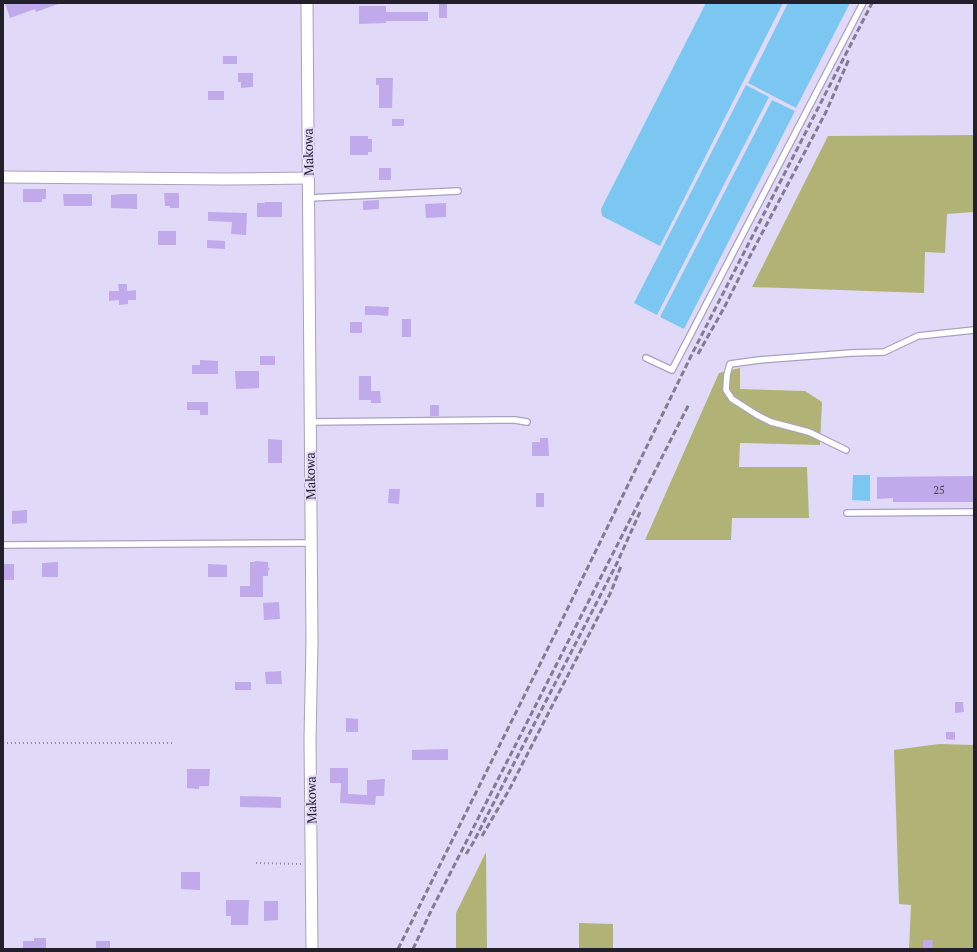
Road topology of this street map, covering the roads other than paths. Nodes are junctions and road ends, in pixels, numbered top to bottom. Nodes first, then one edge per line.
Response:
1 (306, 3) edge
2 (863, 3) edge
3 (3, 177) edge
4 (308, 178) junction
5 (458, 191) dead end
6 (309, 198) junction
7 (974, 330) edge
8 (646, 358) dead end
9 (310, 422) junction
10 (527, 422) dead end
11 (846, 450) dead end
12 (974, 512) edge
13 (846, 513) dead end
14 (311, 543) junction
15 (3, 544) edge
16 (312, 949) edge

1 - 4 street, Makowa
2 - 8 lane
3 - 4 street
4 - 6 street, Makowa
5 - 6 lane
6 - 9 street, Makowa
7 - 11 lane
9 - 10 lane
9 - 14 street, Makowa
12 - 13 lane
14 - 15 lane
14 - 16 street, Makowa

